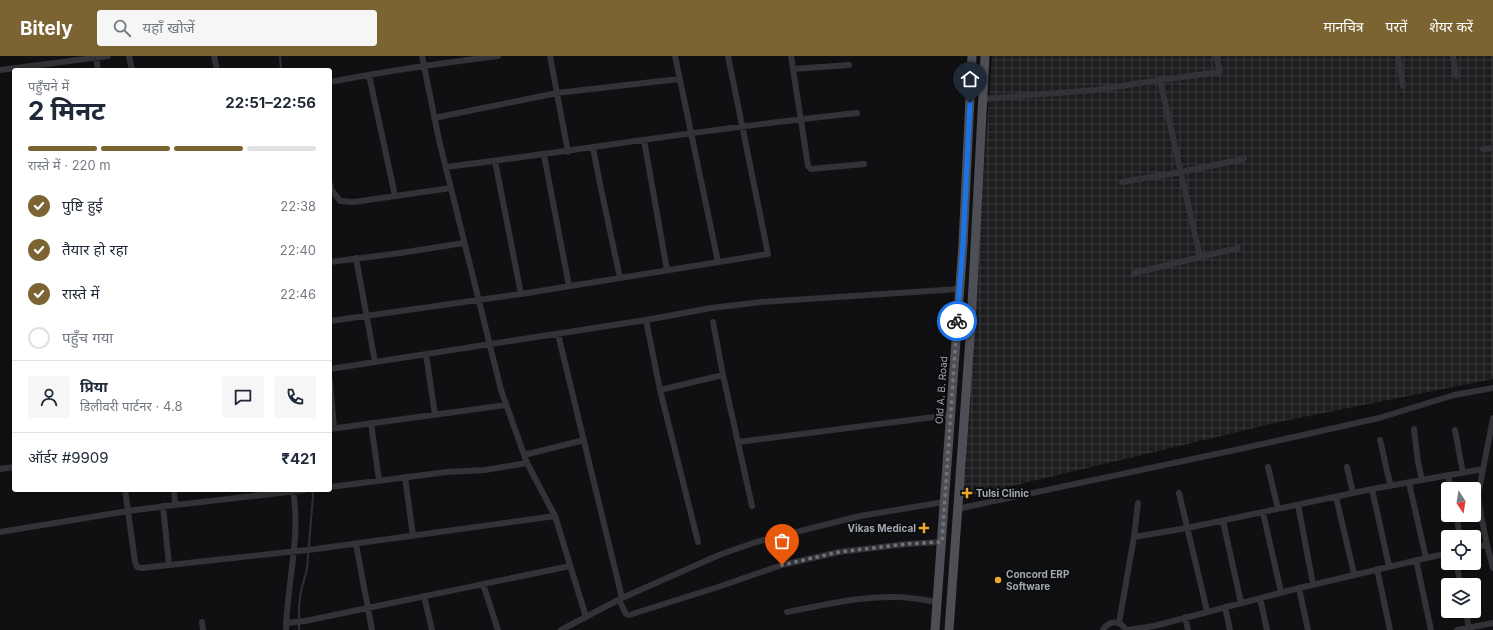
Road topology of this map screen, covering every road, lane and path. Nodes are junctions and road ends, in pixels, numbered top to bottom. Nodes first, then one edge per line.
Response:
1 (108, 56) edge
2 (129, 56) edge
3 (214, 56) edge
4 (422, 56) edge
5 (498, 56) edge
6 (550, 56) edge
7 (675, 56) edge
8 (728, 56) edge
9 (791, 56) edge
10 (972, 56) edge
11 (985, 56) edge
12 (1216, 56) edge
13 (1398, 56) edge
14 (1453, 56) edge
15 (96, 57) junction
16 (849, 64) dead end
17 (424, 67) junction
18 (12, 68) edge
19 (15, 68) edge
20 (98, 68) edge
21 (132, 68) edge
22 (217, 68) edge
23 (793, 69) junction
24 (0, 70) edge
25 (369, 75) junction
26 (1456, 76) dead end
27 (679, 79) junction
28 (1160, 80) junction
29 (332, 82) edge
30 (1403, 86) dead end
31 (557, 93) junction
32 (983, 99) junction
33 (857, 113) dead end
34 (434, 118) junction
35 (800, 119) junction
36 (742, 127) junction
37 (692, 133) junction
38 (644, 140) junction
39 (593, 148) junction
40 (1493, 148) edge
41 (1482, 149) dead end
42 (568, 152) junction
43 (544, 154) junction
44 (1244, 159) dead end
45 (496, 161) junction
46 (864, 164) dead end
47 (446, 167) junction
48 (1181, 172) junction
49 (1122, 182) dead end
50 (451, 188) junction
51 (332, 190) edge
52 (395, 196) junction
53 (464, 243) junction
54 (1238, 248) dead end
55 (1200, 257) junction
56 (356, 258) junction
57 (332, 262) edge
58 (718, 262) junction
59 (667, 270) junction
60 (1134, 273) dead end
61 (620, 278) junction
62 (569, 286) junction
63 (959, 289) junction
64 (521, 294) junction
65 (478, 300) junction
66 (367, 316) junction
67 (646, 320) junction
68 (332, 321) edge
69 (713, 322) dead end
70 (558, 334) junction
71 (490, 345) junction
72 (426, 354) junction
73 (375, 362) junction
74 (332, 369) edge
75 (723, 375) junction
76 (1493, 388) edge
77 (660, 390) junction
78 (506, 405) junction
79 (435, 415) junction
80 (950, 415) junction
81 (1493, 418) edge
82 (372, 423) junction
83 (332, 428) edge
84 (1414, 429) dead end
85 (1455, 430) dead end
86 (584, 440) junction
87 (1380, 440) dead end
88 (738, 442) junction
89 (524, 455) junction
90 (527, 463) junction
91 (12, 467) edge
92 (1268, 467) dead end
93 (1348, 467) dead end
94 (0, 469) edge
95 (1483, 469) junction
96 (1463, 472) junction
97 (1448, 475) junction
98 (405, 477) junction
99 (379, 480) junction
100 (1422, 480) junction
101 (1449, 482) edge
102 (1409, 483) junction
103 (332, 486) edge
104 (1391, 486) junction
105 (1372, 489) junction
106 (125, 492) edge
107 (174, 492) edge
108 (277, 492) edge
109 (293, 492) edge
110 (1178, 493) dead end
111 (1353, 493) junction
112 (1336, 497) junction
113 (944, 502) junction
114 (1138, 503) dead end
115 (176, 505) junction
116 (1298, 505) junction
117 (163, 506) junction
118 (752, 506) dead end
119 (957, 509) junction
120 (1278, 509) junction
121 (128, 510) junction
122 (1264, 513) junction
123 (555, 516) junction
124 (1223, 521) junction
125 (1187, 528) junction
126 (0, 532) edge
127 (413, 536) junction
128 (1134, 537) junction
129 (698, 542) dead end
130 (942, 542) junction
131 (356, 544) junction
132 (1487, 545) junction
133 (1481, 546) edge
134 (294, 551) junction
135 (1441, 555) edge
136 (1426, 558) junction
137 (1416, 560) junction
138 (169, 565) junction
139 (570, 566) junction
140 (1389, 566) junction
141 (1493, 568) edge
142 (1377, 569) junction
143 (1354, 574) junction
144 (483, 584) junction
145 (1313, 584) junction
146 (1299, 588) junction
147 (1281, 592) junction
148 (424, 596) junction
149 (1260, 598) junction
150 (621, 599) junction
151 (937, 602) junction
152 (1241, 603) junction
153 (1225, 607) junction
154 (368, 608) junction
155 (1207, 611) junction
156 (787, 612) dead end
157 (586, 617) junction
158 (1185, 617) junction
159 (1467, 618) edge
160 (202, 622) dead end
161 (286, 623) junction
162 (1119, 623) junction
163 (1493, 623) edge
164 (1155, 628) edge
165 (1469, 629) edge
166 (203, 630) edge
167 (286, 630) edge
168 (372, 630) edge
169 (432, 630) edge
170 (498, 630) edge
171 (561, 630) edge
172 (935, 630) edge
173 (949, 630) edge
174 (1103, 630) edge
175 (1127, 630) edge
176 (1188, 630) edge
177 (1230, 630) edge
178 (1267, 630) edge
179 (1308, 630) edge
180 (1390, 630) edge
181 (1431, 630) edge
182 (1457, 630) edge

1 - 15 street
2 - 21 street
3 - 22 street
4 - 17 street
5 - 17 street
6 - 31 street
7 - 27 street
8 - 36 street
9 - 23 street
10 - 63 main road, Old A. B. Road
11 - 32 main road
12 - 28 street
13 - 30 street
14 - 26 street
15 - 19 street
15 - 20 street
16 - 23 street
17 - 25 street
17 - 34 street
18 - 24 street
23 - 35 street
25 - 29 street
25 - 52 street
27 - 31 street
27 - 37 street
28 - 32 street
28 - 48 street
31 - 34 street
31 - 42 street
32 - 119 main road
33 - 35 street
34 - 47 street
35 - 36 street
35 - 46 street
36 - 37 street
36 - 58 street
37 - 38 street
37 - 58 street
38 - 39 street
38 - 59 street
39 - 42 street
39 - 61 street
40 - 41 street
42 - 43 street
43 - 45 street
43 - 62 street
44 - 48 street
45 - 47 street
45 - 64 street
47 - 50 street
48 - 49 street
48 - 55 street
50 - 52 street
50 - 53 street
51 - 52 street
53 - 56 street
53 - 65 street
54 - 55 street
55 - 60 street
56 - 57 street
56 - 66 street
58 - 59 street
59 - 61 street
61 - 62 street
62 - 64 street
63 - 67 street
63 - 80 main road, Old A. B. Road
64 - 65 street
65 - 66 street
65 - 71 street
66 - 68 street
66 - 73 street
67 - 70 street
67 - 77 street
69 - 75 street
70 - 71 street
70 - 86 street
71 - 72 street
71 - 78 street
72 - 73 street
72 - 79 street
73 - 74 street
75 - 77 street
75 - 88 street
76 - 119 street
77 - 129 street
78 - 79 street
78 - 89 street
79 - 82 street
80 - 88 street
80 - 113 main road, Old A. B. Road
81 - 95 street
82 - 83 street
82 - 99 street
84 - 100 street
85 - 96 street
86 - 89 street
86 - 150 street
87 - 104 street
88 - 118 street
89 - 90 street
90 - 98 street
90 - 123 street
91 - 94 street
92 - 120 street
93 - 111 street
95 - 96 street
95 - 132 street
96 - 97 street
97 - 100 street
97 - 101 street
98 - 99 street
98 - 127 street
99 - 103 street
100 - 102 street
102 - 104 street
102 - 136 street
104 - 105 street
105 - 111 street
105 - 140 street
106 - 121 street
107 - 115 street
108 - 115 street
109 - 134 street
110 - 125 street
111 - 112 street
112 - 116 street
112 - 143 street
113 - 130 main road, Old A. B. Road
113 - 150 street
114 - 128 street
115 - 117 street
116 - 120 street
116 - 145 street
117 - 121 street
117 - 138 street
119 - 173 main road
120 - 122 street
121 - 126 street
121 - 138 street
122 - 124 street
122 - 147 street
123 - 127 street
123 - 139 street
124 - 125 street
124 - 152 street
125 - 128 street
125 - 155 street
127 - 131 street
128 - 162 street
130 - 150 street
130 - 151 main road, Old A. B. Road
131 - 134 street
131 - 154 street
132 - 133 street
132 - 141 street
134 - 138 street
134 - 161 street
135 - 136 street
136 - 137 street
137 - 140 street
137 - 181 street
139 - 144 street
139 - 157 street
140 - 142 street
142 - 143 street
142 - 180 street
143 - 145 street
144 - 148 street
144 - 170 street
145 - 146 street
146 - 147 street
146 - 179 street
147 - 149 street
148 - 154 street
148 - 169 street
149 - 152 street
149 - 178 street
150 - 157 street
151 - 156 street
151 - 172 main road, Old A. B. Road
152 - 153 street
153 - 155 street
153 - 177 street
154 - 161 street
154 - 168 street
155 - 158 street
157 - 171 street
158 - 164 street
158 - 176 street
159 - 165 street
160 - 166 street
161 - 167 street
162 - 174 street
162 - 175 street
163 - 165 street
164 - 175 street
165 - 182 street

